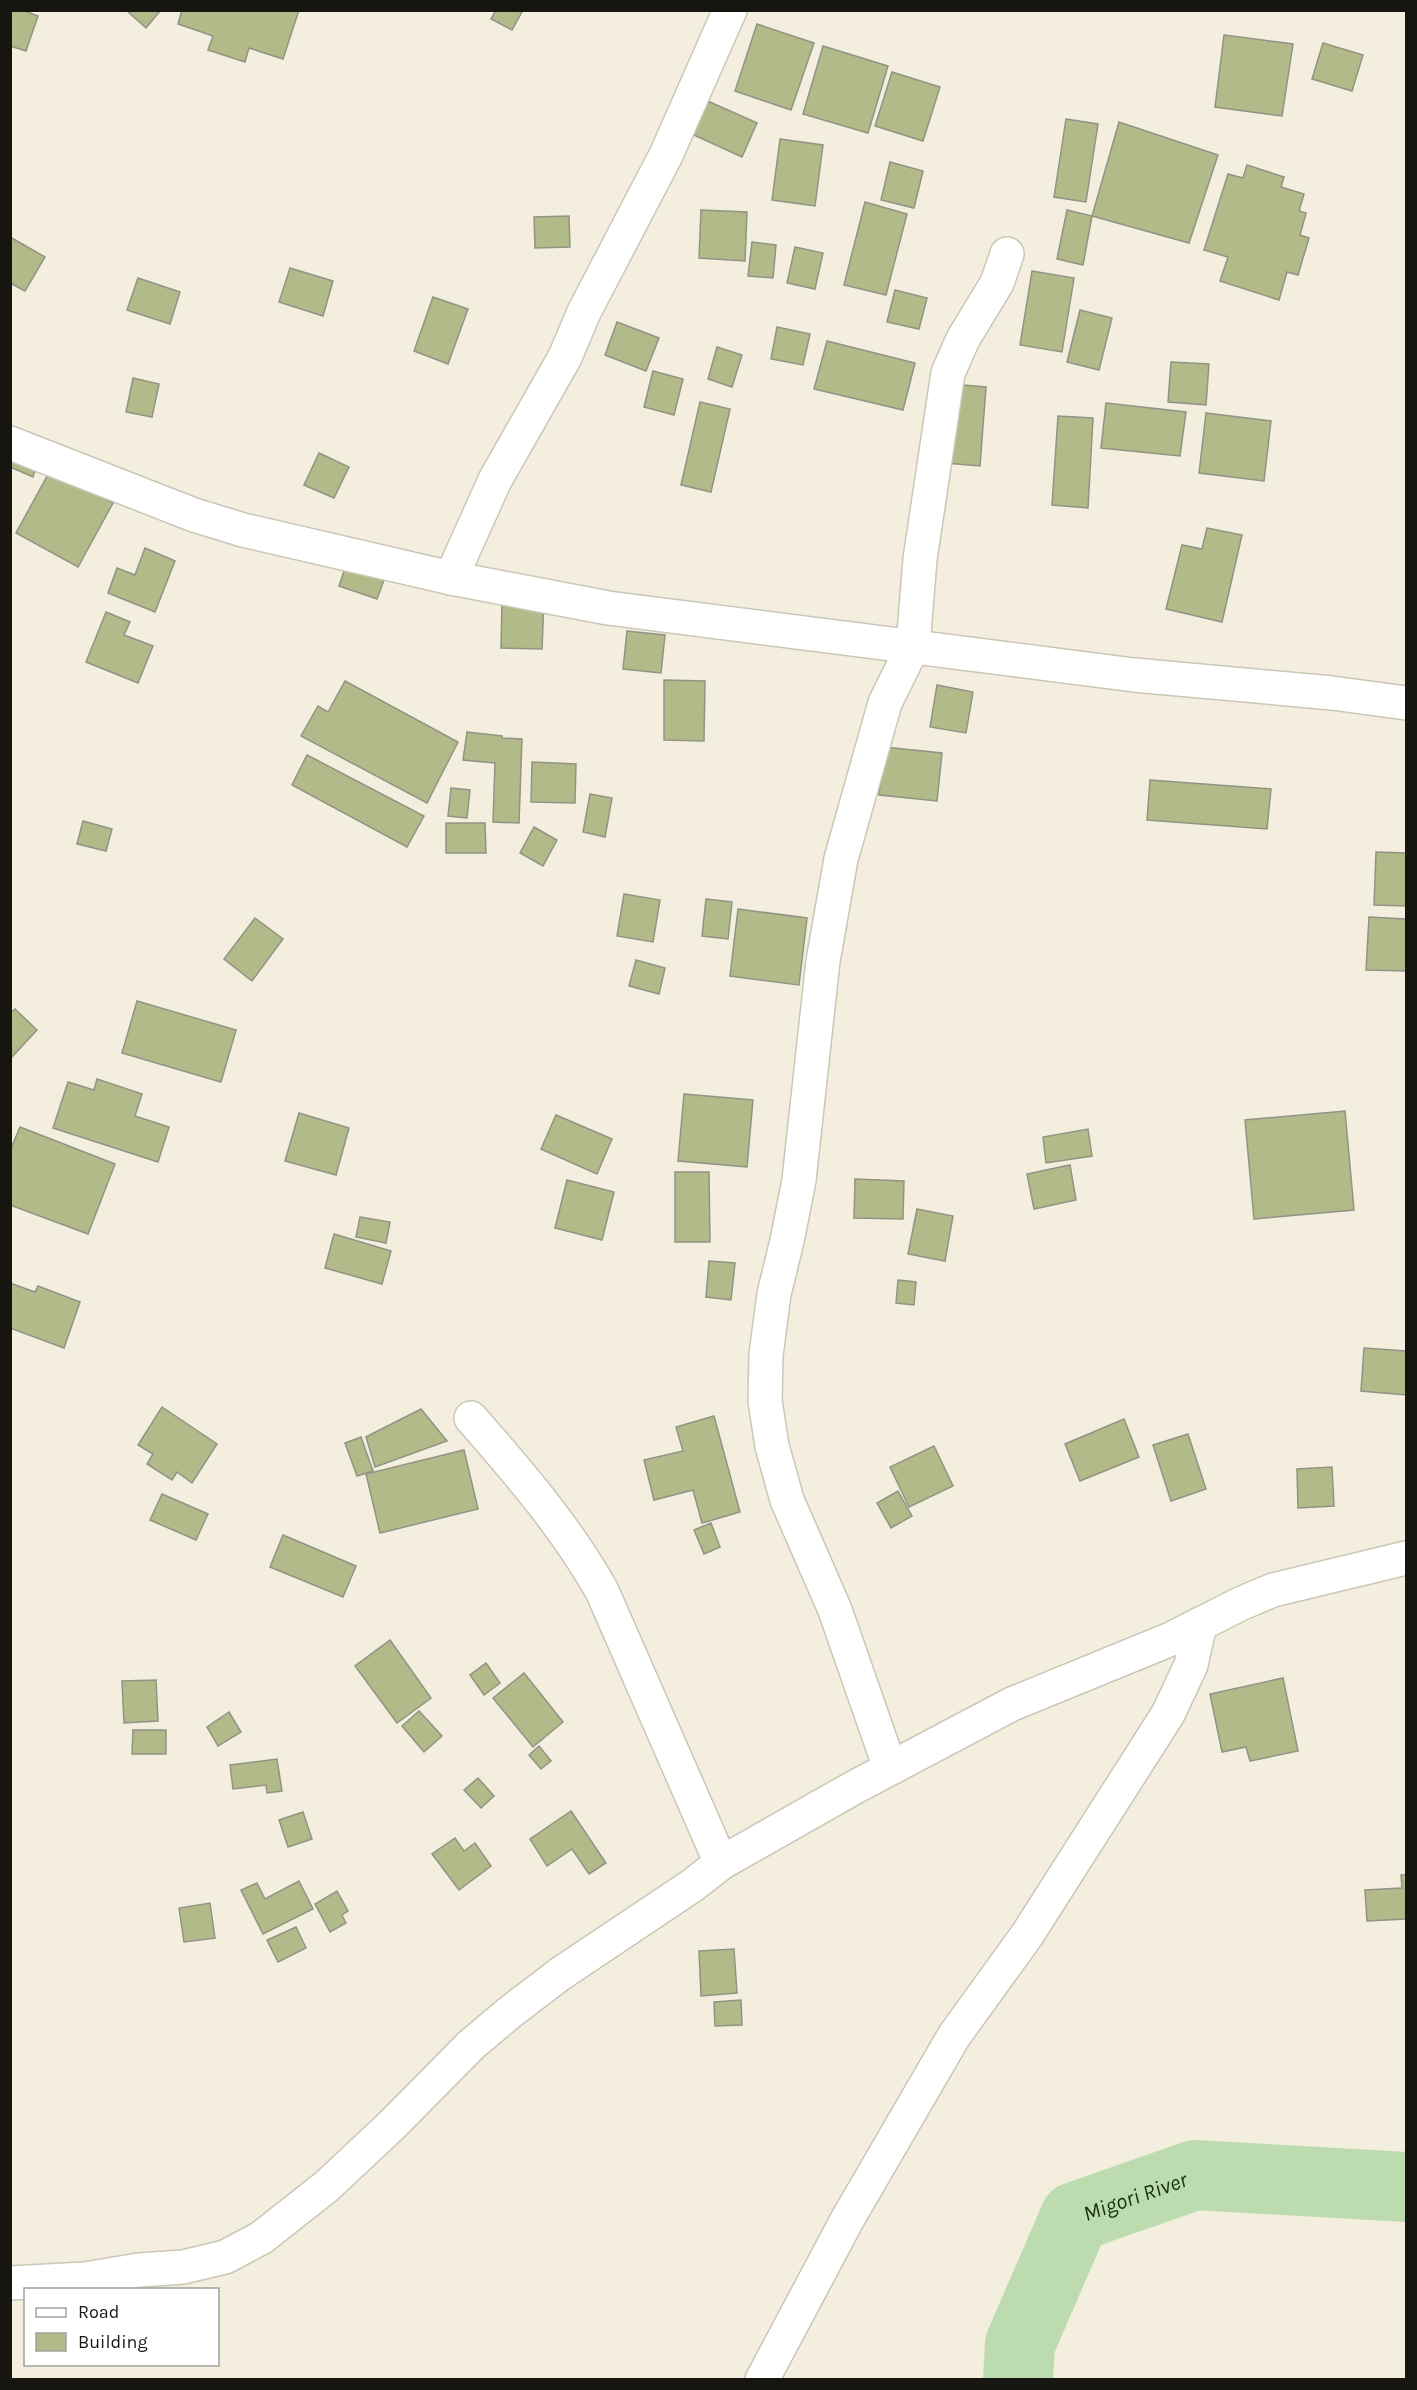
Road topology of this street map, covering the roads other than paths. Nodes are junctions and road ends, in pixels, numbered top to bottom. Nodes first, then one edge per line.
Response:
1 (730, 10) edge
2 (1007, 254) dead end
3 (10, 443) edge
4 (452, 578) junction
5 (913, 646) junction
6 (1407, 703) edge
7 (471, 1418) dead end
8 (1407, 1558) edge
9 (1200, 1624) junction
10 (890, 1768) junction
11 (721, 1863) junction
12 (10, 2283) edge
13 (762, 2379) edge

1 - 4 street
2 - 5 street
3 - 4 street
4 - 5 street
5 - 6 street
5 - 10 street
7 - 11 street
8 - 9 street
9 - 10 street
9 - 13 street
10 - 11 street
11 - 12 street

